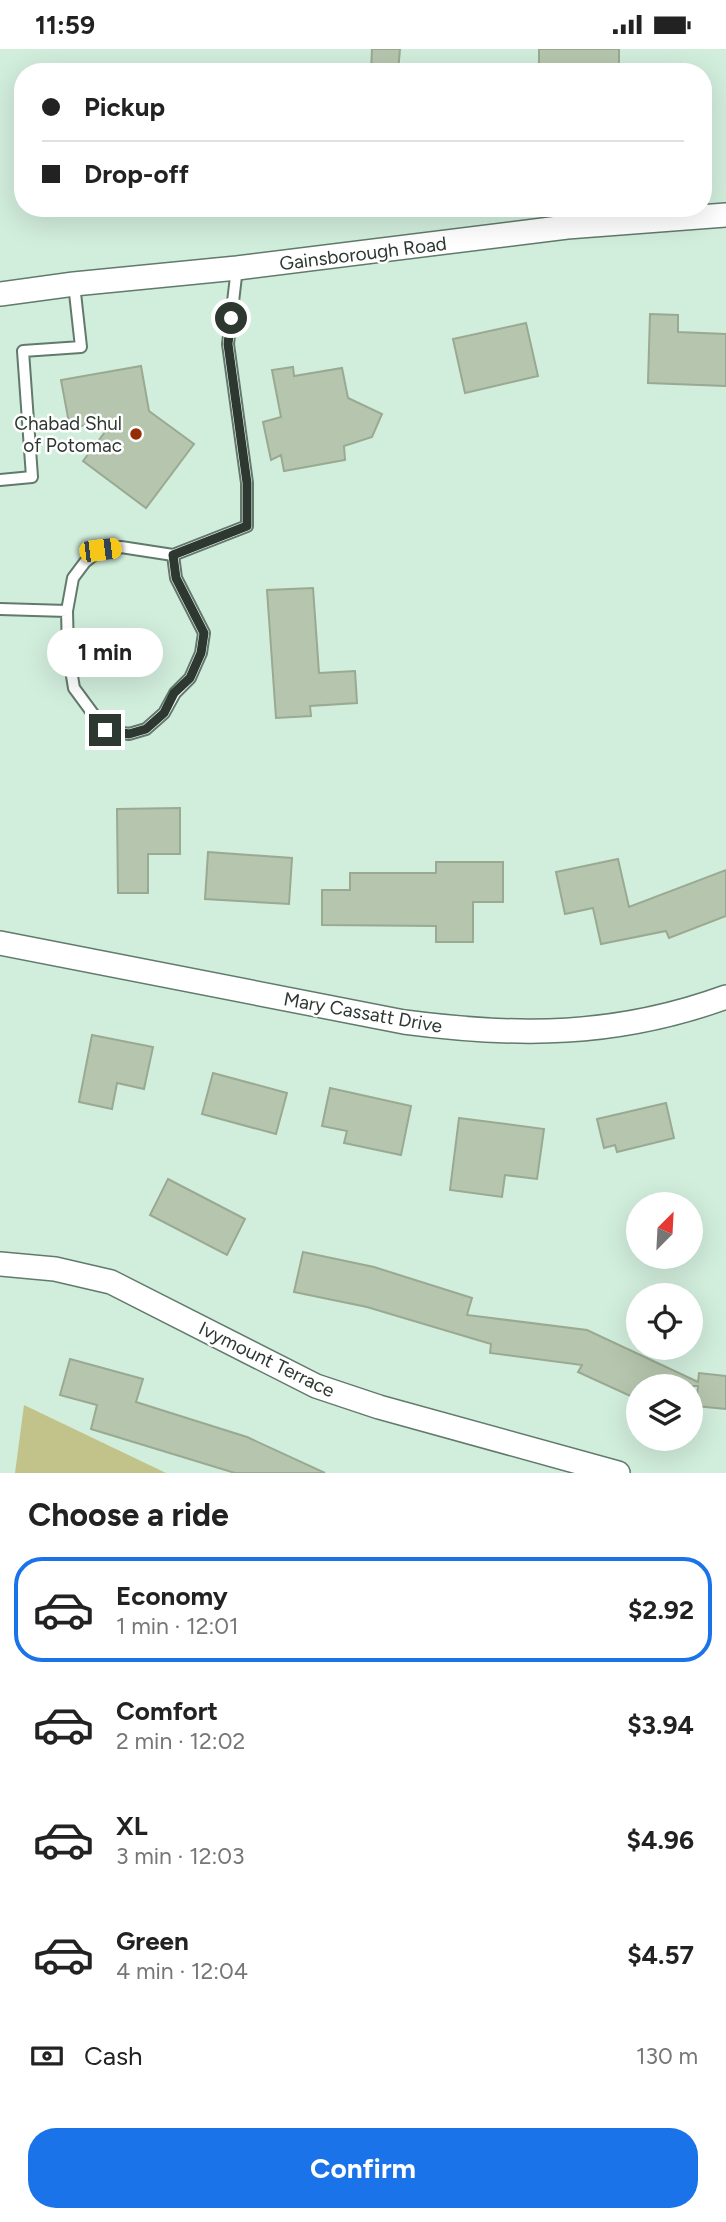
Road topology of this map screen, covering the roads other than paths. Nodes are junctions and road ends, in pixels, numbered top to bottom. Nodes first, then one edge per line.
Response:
1 (700, 217) edge
2 (237, 268) junction
3 (74, 284) junction
4 (0, 294) edge
5 (0, 480) edge
6 (173, 555) junction
7 (0, 609) edge
8 (67, 611) junction
9 (0, 943) edge
10 (726, 997) edge
11 (0, 1264) edge
12 (618, 1473) edge

1 - 2 street, Gainsborough Road
2 - 3 street, Gainsborough Road
2 - 6 lane
3 - 4 street, Gainsborough Road
3 - 5 lane
6 - 8 lane
6 - 8 lane
7 - 8 lane
9 - 10 street, Mary Cassatt Drive
11 - 12 street, Ivymount Terrace

